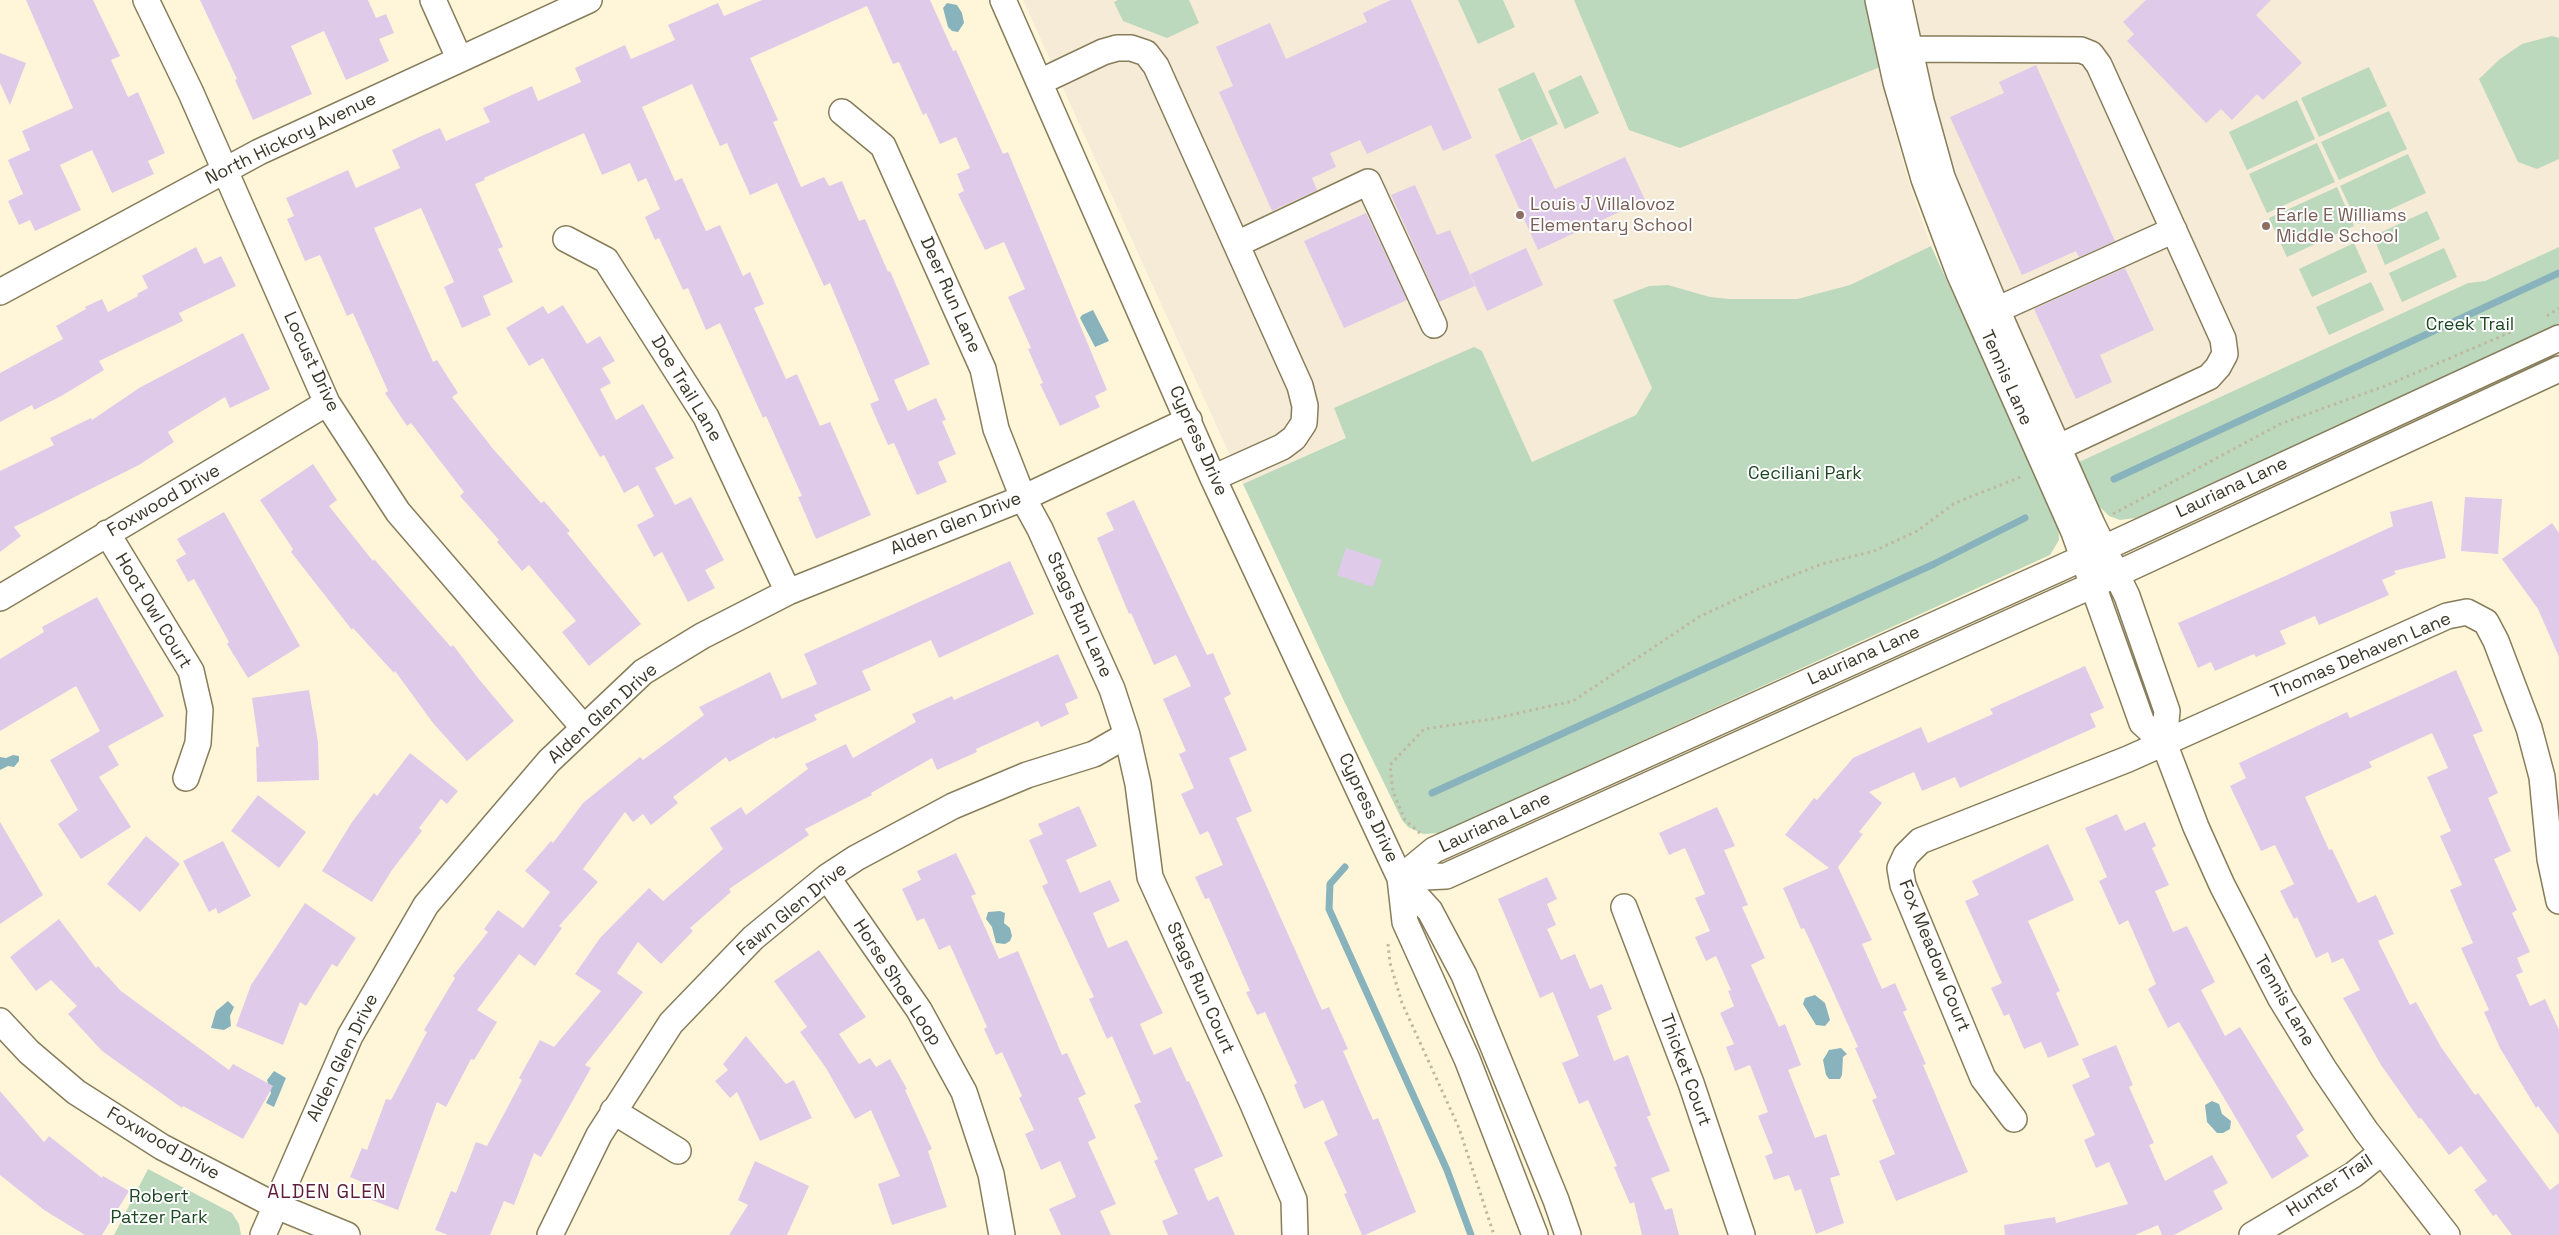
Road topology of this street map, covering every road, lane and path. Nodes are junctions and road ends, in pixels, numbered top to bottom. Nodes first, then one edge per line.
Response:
1 (146, 0) edge
2 (433, 0) edge
3 (589, 0) edge
4 (1003, 0) edge
5 (1878, 0) edge
6 (1899, 0) edge
7 (1910, 50) junction
8 (459, 58) junction
9 (1040, 82) junction
10 (842, 112) dead end
11 (225, 172) junction
12 (2174, 230) junction
13 (566, 239) dead end
14 (1237, 244) junction
15 (0, 292) edge
16 (2559, 308) edge
17 (1988, 314) junction
18 (2542, 319) dead end
19 (1434, 325) dead end
20 (2516, 330) dead end
21 (2559, 338) edge
22 (2559, 370) edge
23 (327, 403) junction
24 (1189, 420) junction
25 (2057, 448) junction
26 (2026, 475) dead end
27 (1213, 478) junction
28 (1023, 498) junction
29 (2092, 524) junction
30 (107, 533) junction
31 (2093, 553) junction
32 (2116, 574) junction
33 (2093, 585) junction
34 (788, 592) junction
35 (0, 598) edge
36 (584, 728) junction
37 (1127, 735) junction
38 (2164, 743) junction
39 (186, 778) dead end
40 (1430, 854) junction
41 (827, 877) junction
42 (1400, 878) junction
43 (2559, 901) edge
44 (1624, 907) dead end
45 (1405, 922) junction
46 (0, 1021) edge
47 (613, 1111) junction
48 (2014, 1119) dead end
49 (678, 1152) dead end
50 (2382, 1152) junction
51 (274, 1205) junction
52 (263, 1235) edge
53 (347, 1235) edge
54 (550, 1235) edge
55 (1002, 1235) edge
56 (1295, 1235) edge
57 (1494, 1235) edge
58 (1535, 1235) edge
59 (1568, 1235) edge
60 (1742, 1235) edge
61 (2252, 1235) edge
62 (2447, 1235) edge

1 - 11 street, Locust Drive
2 - 8 street
3 - 8 street, North Hickory Avenue
4 - 9 street, Cypress Drive
5 - 17 street, Tennis Lane
6 - 7 street, Tennis Lane
7 - 12 street
7 - 17 street, Tennis Lane
8 - 11 street, North Hickory Avenue
9 - 14 street
9 - 24 street, Cypress Drive
10 - 28 street, Deer Run Lane
11 - 15 street, North Hickory Avenue
11 - 23 street, Locust Drive
12 - 17 street
12 - 25 street
13 - 34 street, Doe Trail Lane
14 - 19 street
14 - 27 street
16 - 18 path
17 - 25 street, Tennis Lane
17 - 31 street, Tennis Lane
20 - 29 path
21 - 31 street, Lauriana Lane
22 - 32 street, Lauriana Lane
23 - 30 street, Foxwood Drive
23 - 36 street, Locust Drive
24 - 27 street, Cypress Drive
24 - 28 street, Alden Glen Drive
25 - 29 street, Tennis Lane
26 - 40 path
27 - 42 street, Cypress Drive
28 - 34 street, Alden Glen Drive
28 - 37 street, Stags Run Lane
29 - 31 street, Tennis Lane
30 - 35 street, Foxwood Drive
30 - 39 street, Hoot Owl Court
31 - 32 street, Tennis Lane
31 - 33 street, Tennis Lane
31 - 40 street, Lauriana Lane
32 - 33 street, Lauriana Lane
32 - 38 street, Tennis Lane
33 - 38 street, Tennis Lane
33 - 42 street, Lauriana Lane
34 - 36 street, Alden Glen Drive
36 - 51 street, Alden Glen Drive
37 - 41 street, Fawn Glen Drive
37 - 56 street, Stags Run Court
38 - 43 street, Thomas Dehaven Lane
38 - 48 street, Fox Meadow Court
38 - 50 street, Tennis Lane
40 - 42 street, Lauriana Lane
41 - 47 street, Fawn Glen Drive
41 - 55 street, Horse Shoe Loop
42 - 45 street, Cypress Drive
42 - 59 street, Cypress Drive
44 - 60 street, Thicket Court
45 - 57 path
45 - 58 street, Cypress Drive
46 - 51 street, Foxwood Drive
47 - 49 street
47 - 54 street, Fawn Glen Drive
50 - 61 street, Hunter Trail
50 - 62 street, Tennis Lane
51 - 52 street, Alden Glen Drive
51 - 53 street, Foxwood Drive

